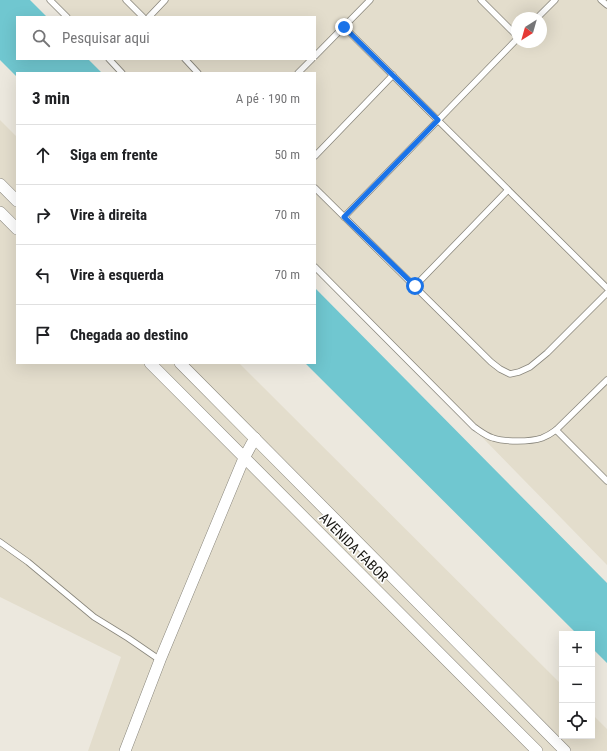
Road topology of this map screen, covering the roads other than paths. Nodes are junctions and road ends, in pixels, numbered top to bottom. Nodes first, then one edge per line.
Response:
1 (50, 0) edge
2 (126, 0) edge
3 (165, 0) edge
4 (370, 0) edge
5 (480, 0) edge
6 (555, 0) edge
7 (601, 0) edge
8 (607, 5) edge
9 (543, 12) edge
10 (66, 16) edge
11 (142, 16) edge
12 (150, 16) edge
13 (344, 27) junction
14 (511, 31) edge
15 (511, 43) edge
16 (316, 55) edge
17 (110, 60) edge
18 (185, 60) edge
19 (311, 60) edge
20 (121, 72) edge
21 (197, 72) edge
22 (299, 72) edge
23 (393, 75) junction
24 (438, 120) junction
25 (316, 155) edge
26 (0, 184) edge
27 (316, 189) edge
28 (508, 190) junction
29 (16, 200) edge
30 (0, 212) edge
31 (344, 217) junction
32 (15, 223) edge
33 (316, 268) edge
34 (415, 286) junction
35 (607, 288) edge
36 (607, 292) edge
37 (151, 364) edge
38 (181, 364) edge
39 (607, 380) edge
40 (556, 430) junction
41 (255, 438) junction
42 (244, 458) junction
43 (607, 481) edge
44 (0, 542) edge
45 (160, 660) junction
46 (124, 751) edge
47 (537, 751) edge
48 (565, 751) edge

1 - 10 lane
2 - 11 lane
3 - 12 lane
4 - 13 lane
5 - 14 lane
6 - 9 lane
7 - 8 lane
13 - 16 lane
13 - 23 lane
15 - 24 lane
17 - 20 lane
18 - 21 lane
19 - 22 lane
23 - 24 lane
23 - 25 lane
24 - 28 lane
24 - 31 lane
26 - 29 street
27 - 31 lane
28 - 34 lane
28 - 35 lane
30 - 32 street
31 - 34 lane
33 - 40 lane
34 - 36 lane
37 - 42 street, AVENIDA FABOR
38 - 41 street, AVENIDA FABOR
39 - 40 lane
40 - 43 lane
41 - 42 street
41 - 48 street, AVENIDA FABOR
42 - 45 street
42 - 47 street, AVENIDA FABOR
44 - 45 lane
45 - 46 street

